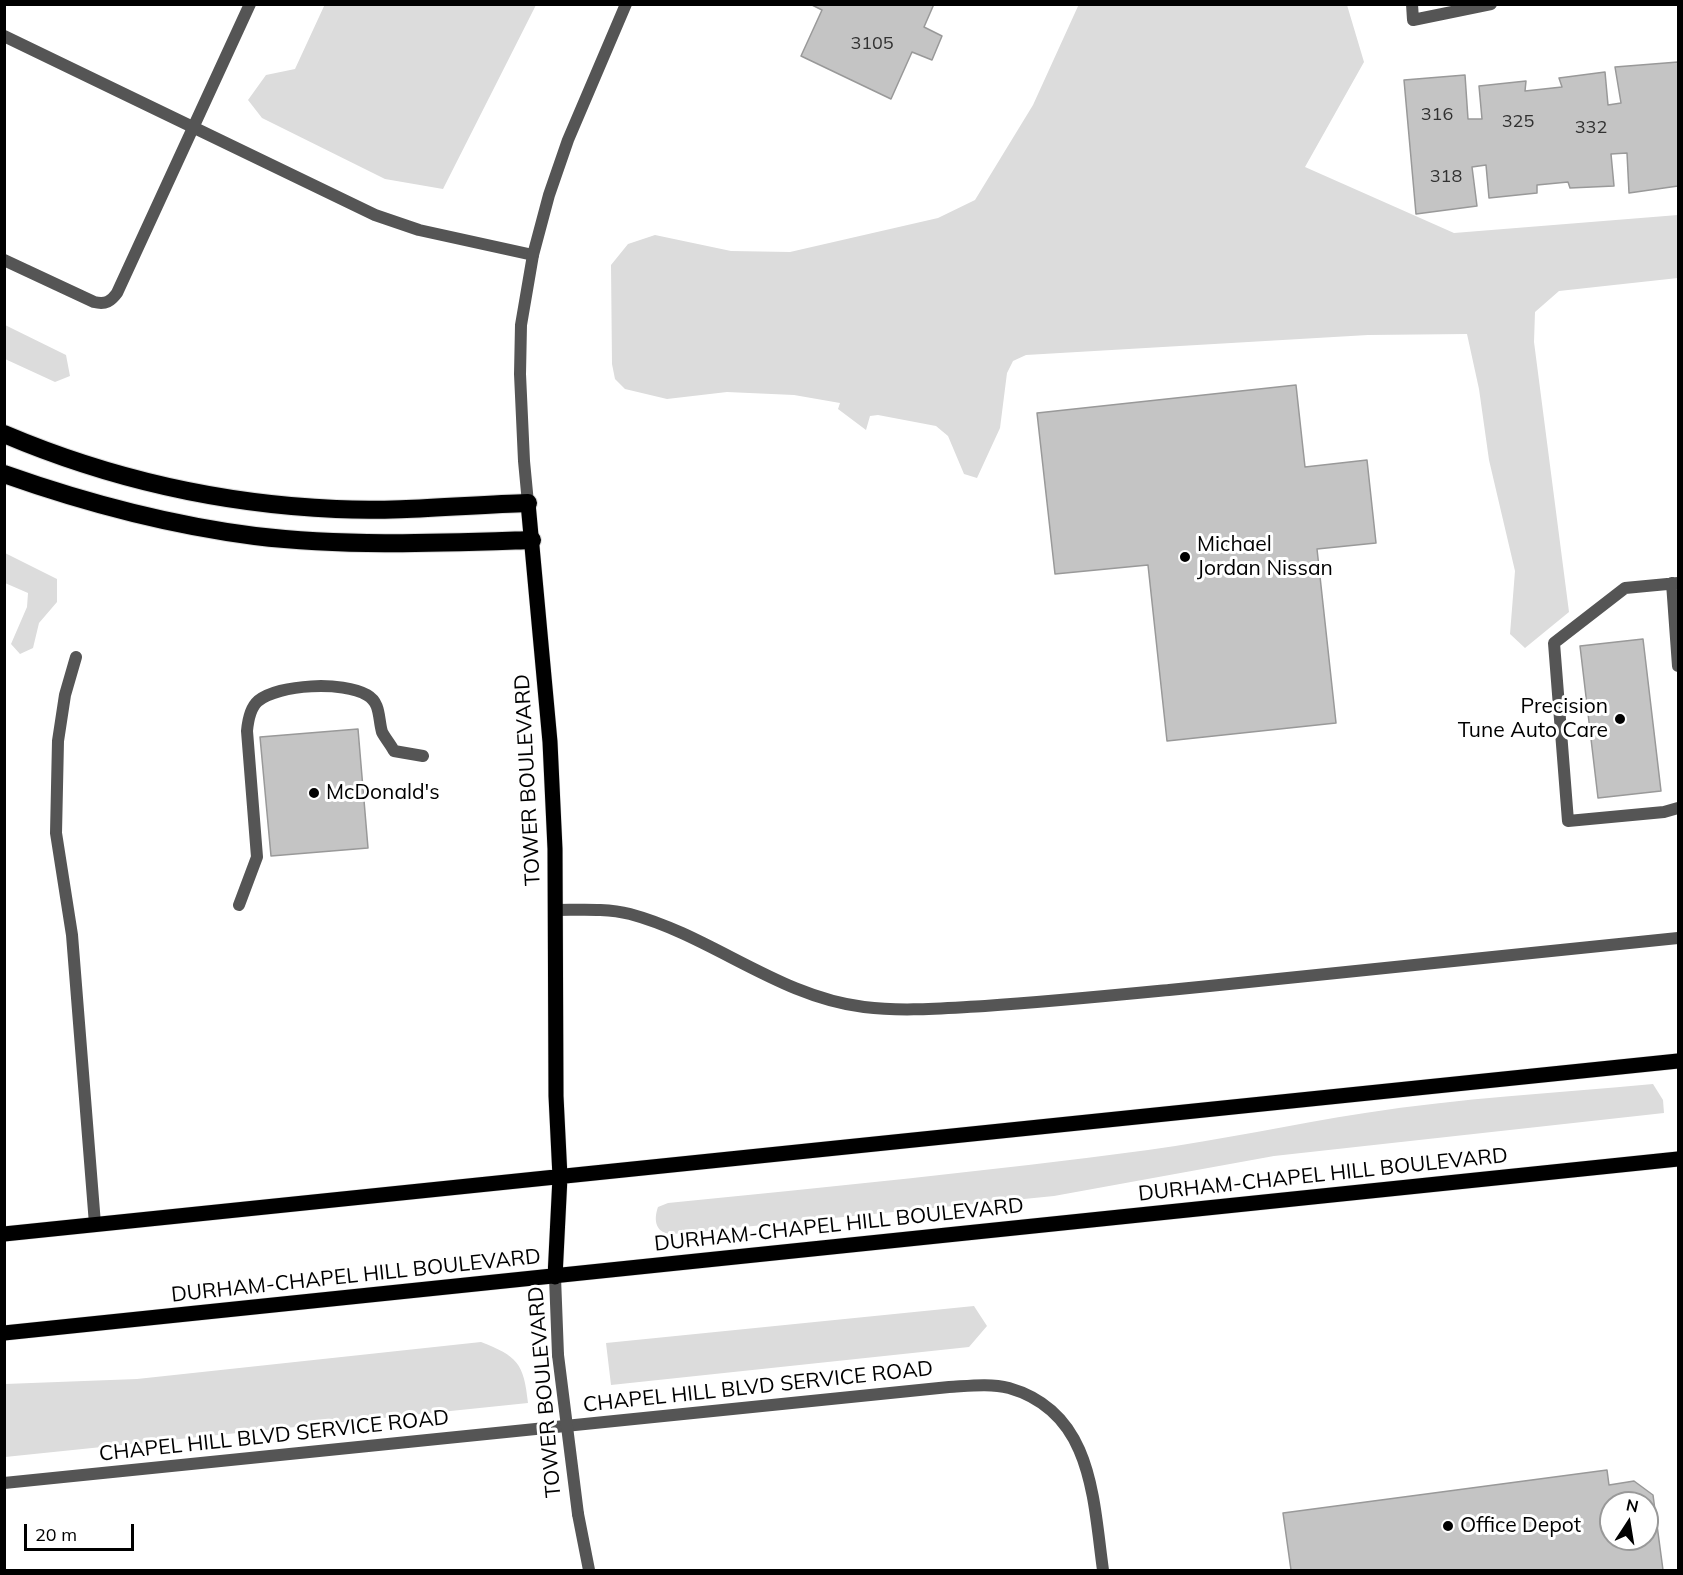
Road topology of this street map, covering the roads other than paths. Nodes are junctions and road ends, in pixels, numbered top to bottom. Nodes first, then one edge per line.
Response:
1 (250, 4) edge
2 (626, 4) edge
3 (1412, 4) edge
4 (1491, 4) edge
5 (4, 36) edge
6 (192, 127) junction
7 (533, 255) junction
8 (4, 260) edge
9 (4, 434) edge
10 (4, 474) edge
11 (528, 503) junction
12 (532, 540) junction
13 (1675, 583) edge
14 (76, 657) dead end
15 (1678, 666) edge
16 (423, 756) dead end
17 (1678, 808) edge
18 (239, 904) dead end
19 (555, 910) junction
20 (1678, 938) edge
21 (1678, 1061) edge
22 (1678, 1159) edge
23 (560, 1177) junction
24 (95, 1224) junction
25 (4, 1234) edge
26 (555, 1277) junction
27 (4, 1333) edge
28 (4, 1483) edge
29 (589, 1570) edge
30 (1103, 1570) edge

1 - 6 street
2 - 7 street, TOWER BOULEVARD
3 - 4 street
5 - 6 street
6 - 7 street
6 - 8 street
7 - 11 street, TOWER BOULEVARD
9 - 11 highway
10 - 12 highway
11 - 12 main road, TOWER BOULEVARD
12 - 19 main road, TOWER BOULEVARD
13 - 15 street
13 - 17 street
14 - 24 street
16 - 18 street
19 - 20 street
19 - 23 main road, TOWER BOULEVARD
21 - 23 main road
22 - 26 main road, DURHAM-CHAPEL HILL BOULEVARD
23 - 24 main road
23 - 26 main road, TOWER BOULEVARD
24 - 25 main road
26 - 27 main road, DURHAM-CHAPEL HILL BOULEVARD
26 - 29 street, TOWER BOULEVARD, bridge
28 - 30 street, CHAPEL HILL BLVD SERVICE ROAD

